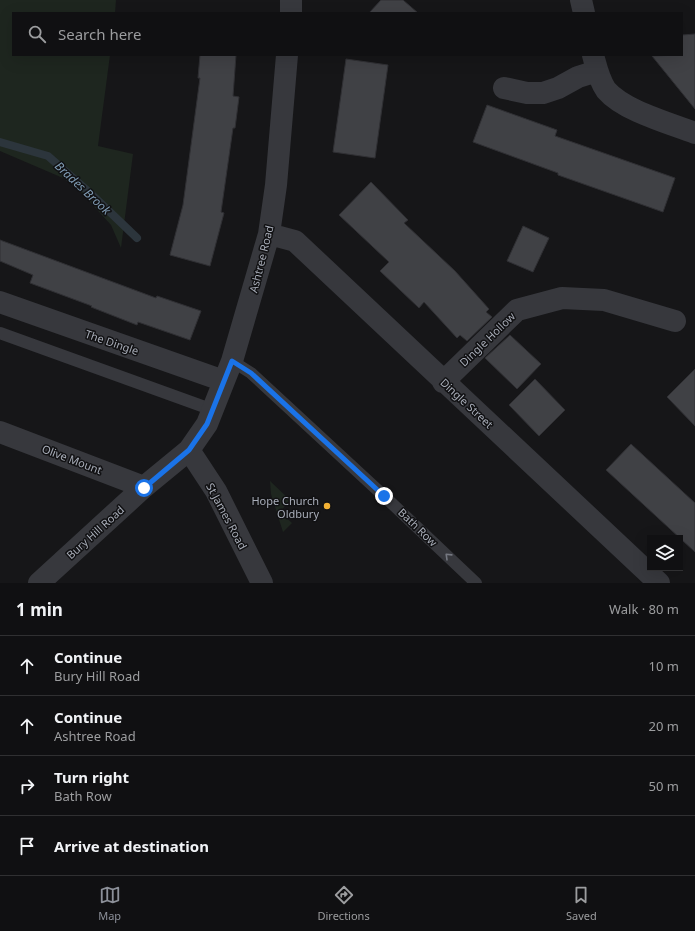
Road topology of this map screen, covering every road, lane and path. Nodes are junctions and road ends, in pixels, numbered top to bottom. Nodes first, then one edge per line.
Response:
1 (291, 0) edge
2 (581, 0) edge
3 (291, 12) edge
4 (584, 12) edge
5 (287, 56) edge
6 (595, 63) edge
7 (504, 88) dead end
8 (695, 133) edge
9 (268, 234) junction
10 (0, 302) edge
11 (675, 322) dead end
12 (0, 333) edge
13 (232, 361) junction
14 (224, 381) junction
15 (443, 382) junction
16 (213, 410) junction
17 (0, 432) edge
18 (189, 450) junction
19 (144, 488) junction
20 (39, 583) edge
21 (262, 583) edge
22 (476, 583) edge
23 (659, 583) edge

1 - 3 street
2 - 4 street
5 - 9 street, Ashtree Road
6 - 7 street
6 - 8 street
9 - 13 street, Ashtree Road
9 - 15 street, Dingle Street
10 - 14 street, The Dingle
11 - 15 street, Dingle Hollow
12 - 16 lane
13 - 14 street, Ashtree Road
22 -> 13 lane, Bath Row
14 - 16 street, Ashtree Road
15 - 23 street, Dingle Street
16 - 18 street, Ashtree Road
17 - 19 street, Olive Mount
18 - 19 street, Bury Hill Road
18 - 21 street, St James Road
19 - 20 street, Bury Hill Road

